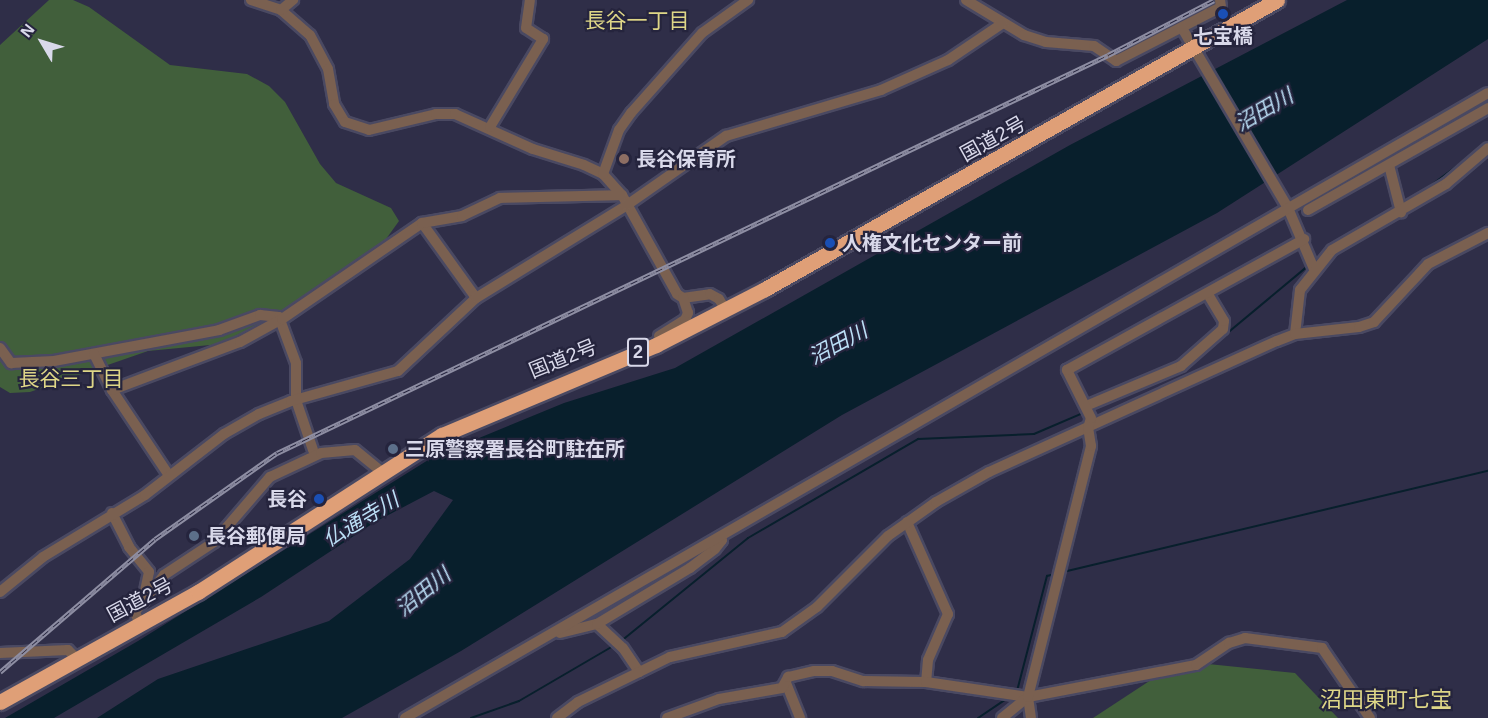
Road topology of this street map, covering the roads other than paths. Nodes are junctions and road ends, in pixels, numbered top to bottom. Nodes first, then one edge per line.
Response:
1 (251, 0) edge
2 (293, 0) edge
3 (530, 0) edge
4 (748, 0) edge
5 (966, 0) edge
6 (1220, 0) edge
7 (1277, 0) edge
8 (281, 10) junction
9 (1004, 23) junction
10 (1182, 28) junction
11 (1197, 53) junction
12 (1488, 93) edge
13 (1488, 108) edge
14 (490, 127) junction
15 (1488, 148) edge
16 (1389, 165) junction
17 (603, 174) junction
18 (625, 200) junction
19 (1287, 206) junction
20 (1308, 210) dead end
21 (1401, 212) junction
22 (422, 223) junction
23 (1488, 233) edge
24 (1304, 239) junction
25 (1314, 269) junction
26 (1208, 294) junction
27 (476, 298) junction
28 (683, 298) junction
29 (725, 309) junction
30 (282, 319) junction
31 (1295, 334) junction
32 (0, 348) edge
33 (94, 354) junction
34 (628, 356) junction
35 (112, 390) junction
36 (296, 400) junction
37 (1086, 406) junction
38 (1089, 423) junction
39 (313, 450) junction
40 (333, 451) junction
41 (293, 465) junction
42 (382, 472) junction
43 (168, 474) junction
44 (112, 513) junction
45 (907, 522) junction
46 (720, 536) junction
47 (0, 592) edge
48 (141, 605) junction
49 (597, 624) junction
50 (141, 625) junction
51 (554, 632) junction
52 (0, 653) edge
53 (75, 657) junction
54 (639, 672) junction
55 (926, 682) junction
56 (786, 683) junction
57 (1028, 696) junction
58 (0, 702) edge
59 (405, 718) edge
60 (557, 718) edge
61 (667, 718) edge
62 (800, 718) edge
63 (1002, 718) edge
64 (1031, 718) edge
65 (1370, 718) edge

1 - 8 street
2 - 8 street
3 - 14 street
4 - 17 street
5 - 9 street
6 - 10 street
7 - 11 highway, 国道2号 / 2
8 - 14 street
9 - 10 street
9 - 18 street
10 - 11 street
11 - 19 street
11 - 29 highway, 国道2号 / 2
12 - 19 street
13 - 16 street
14 - 17 street
15 - 21 street
16 - 20 street
16 - 21 street
17 - 18 street
18 - 22 street
18 - 27 street
18 - 28 street
19 - 24 street
19 - 46 street
21 - 25 street
22 - 27 street
22 - 30 street
23 - 31 street
24 - 25 street
24 - 26 street
25 - 31 street
26 - 37 street
26 - 37 street
27 - 36 street
28 - 29 street
28 - 34 street
29 - 34 highway, 国道2号 / 2
30 - 33 street
30 - 35 street
30 - 36 street
31 - 38 street
32 - 33 street
33 - 35 street
34 - 42 highway, 国道2号 / 2
35 - 43 street
36 - 39 street
36 - 43 street
37 - 38 street
38 - 45 street
38 - 57 street
39 - 40 street
39 - 41 street
40 - 41 street
40 - 42 street
41 - 48 street
42 - 50 highway, 国道2号 / 2
43 - 44 street
44 - 47 street
44 - 48 street
45 - 54 street
45 - 55 street
46 - 49 street
46 - 51 street
48 - 50 street
49 - 51 street
49 - 54 street
50 - 53 highway, 国道2号 / 2
51 - 59 street
52 - 53 street
53 - 58 highway, 国道2号 / 2
54 - 60 street
55 - 56 street
55 - 57 street
56 - 61 street
56 - 62 street
57 - 63 street
57 - 64 street
57 - 65 street

